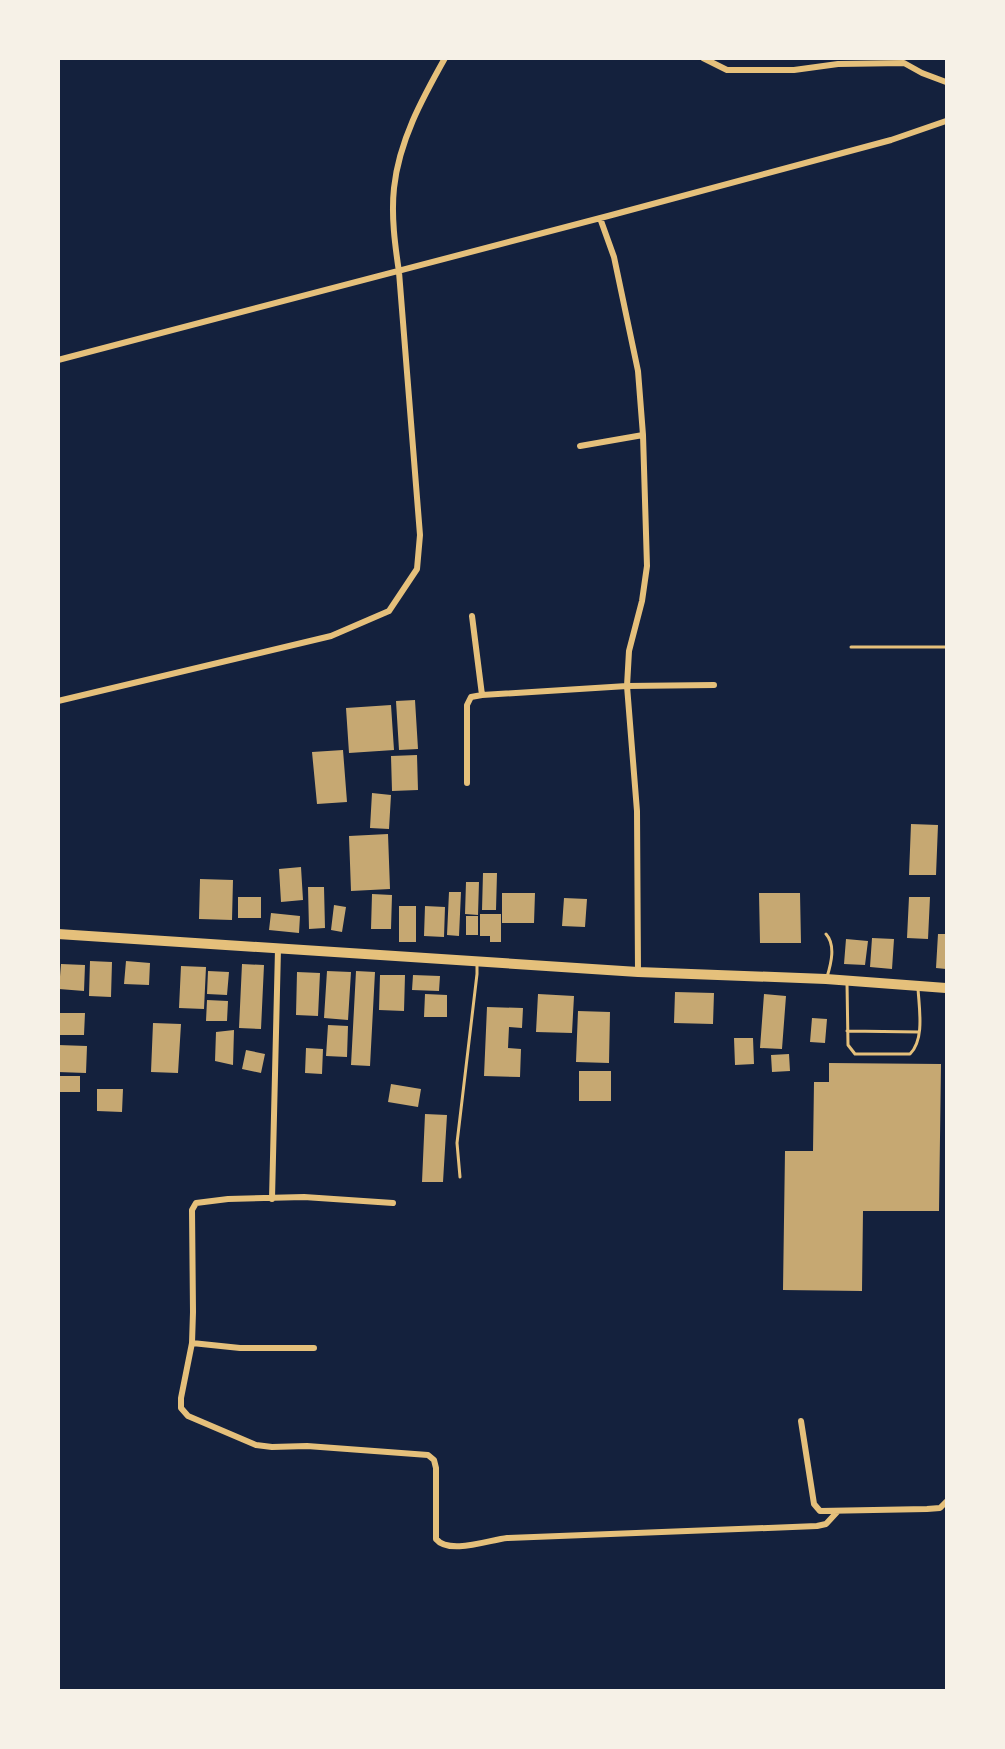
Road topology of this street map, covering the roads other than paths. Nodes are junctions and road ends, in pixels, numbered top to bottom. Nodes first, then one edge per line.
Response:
1 (445, 58) edge
2 (703, 58) edge
3 (946, 82) edge
4 (946, 121) edge
5 (600, 218) junction
6 (399, 272) junction
7 (58, 360) edge
8 (643, 435) junction
9 (580, 446) dead end
10 (472, 616) dead end
11 (851, 647) dead end
12 (946, 647) edge
13 (714, 685) dead end
14 (627, 686) junction
15 (482, 695) junction
16 (58, 700) edge
17 (467, 783) dead end
18 (58, 934) edge
19 (826, 934) dead end
20 (278, 949) junction
21 (476, 962) junction
22 (638, 972) junction
23 (826, 979) junction
24 (848, 980) junction
25 (918, 986) junction
26 (946, 988) edge
27 (847, 1031) junction
28 (919, 1032) junction
29 (460, 1177) dead end
30 (272, 1199) junction
31 (393, 1203) dead end
32 (192, 1343) junction
33 (314, 1348) dead end
34 (801, 1421) dead end
35 (946, 1502) edge
36 (838, 1511) junction

1 - 6 street
2 - 3 street
4 - 5 street
5 - 6 street
5 - 8 street
6 - 7 street
6 - 16 street
8 - 9 street
8 - 14 street
10 - 15 street
11 - 12 lane
13 - 14 street
14 - 15 street
14 - 22 street
15 - 17 street
18 - 20 highway
19 - 23 lane
20 - 21 highway
20 - 30 street
21 - 22 highway
21 - 29 lane
22 - 23 highway
23 - 24 highway
24 - 25 highway
24 - 27 lane
25 - 26 highway
25 - 28 lane
27 - 28 lane
27 - 28 lane
30 - 31 street
30 - 32 street
32 - 33 street
32 - 36 street
34 - 36 street
35 - 36 street

